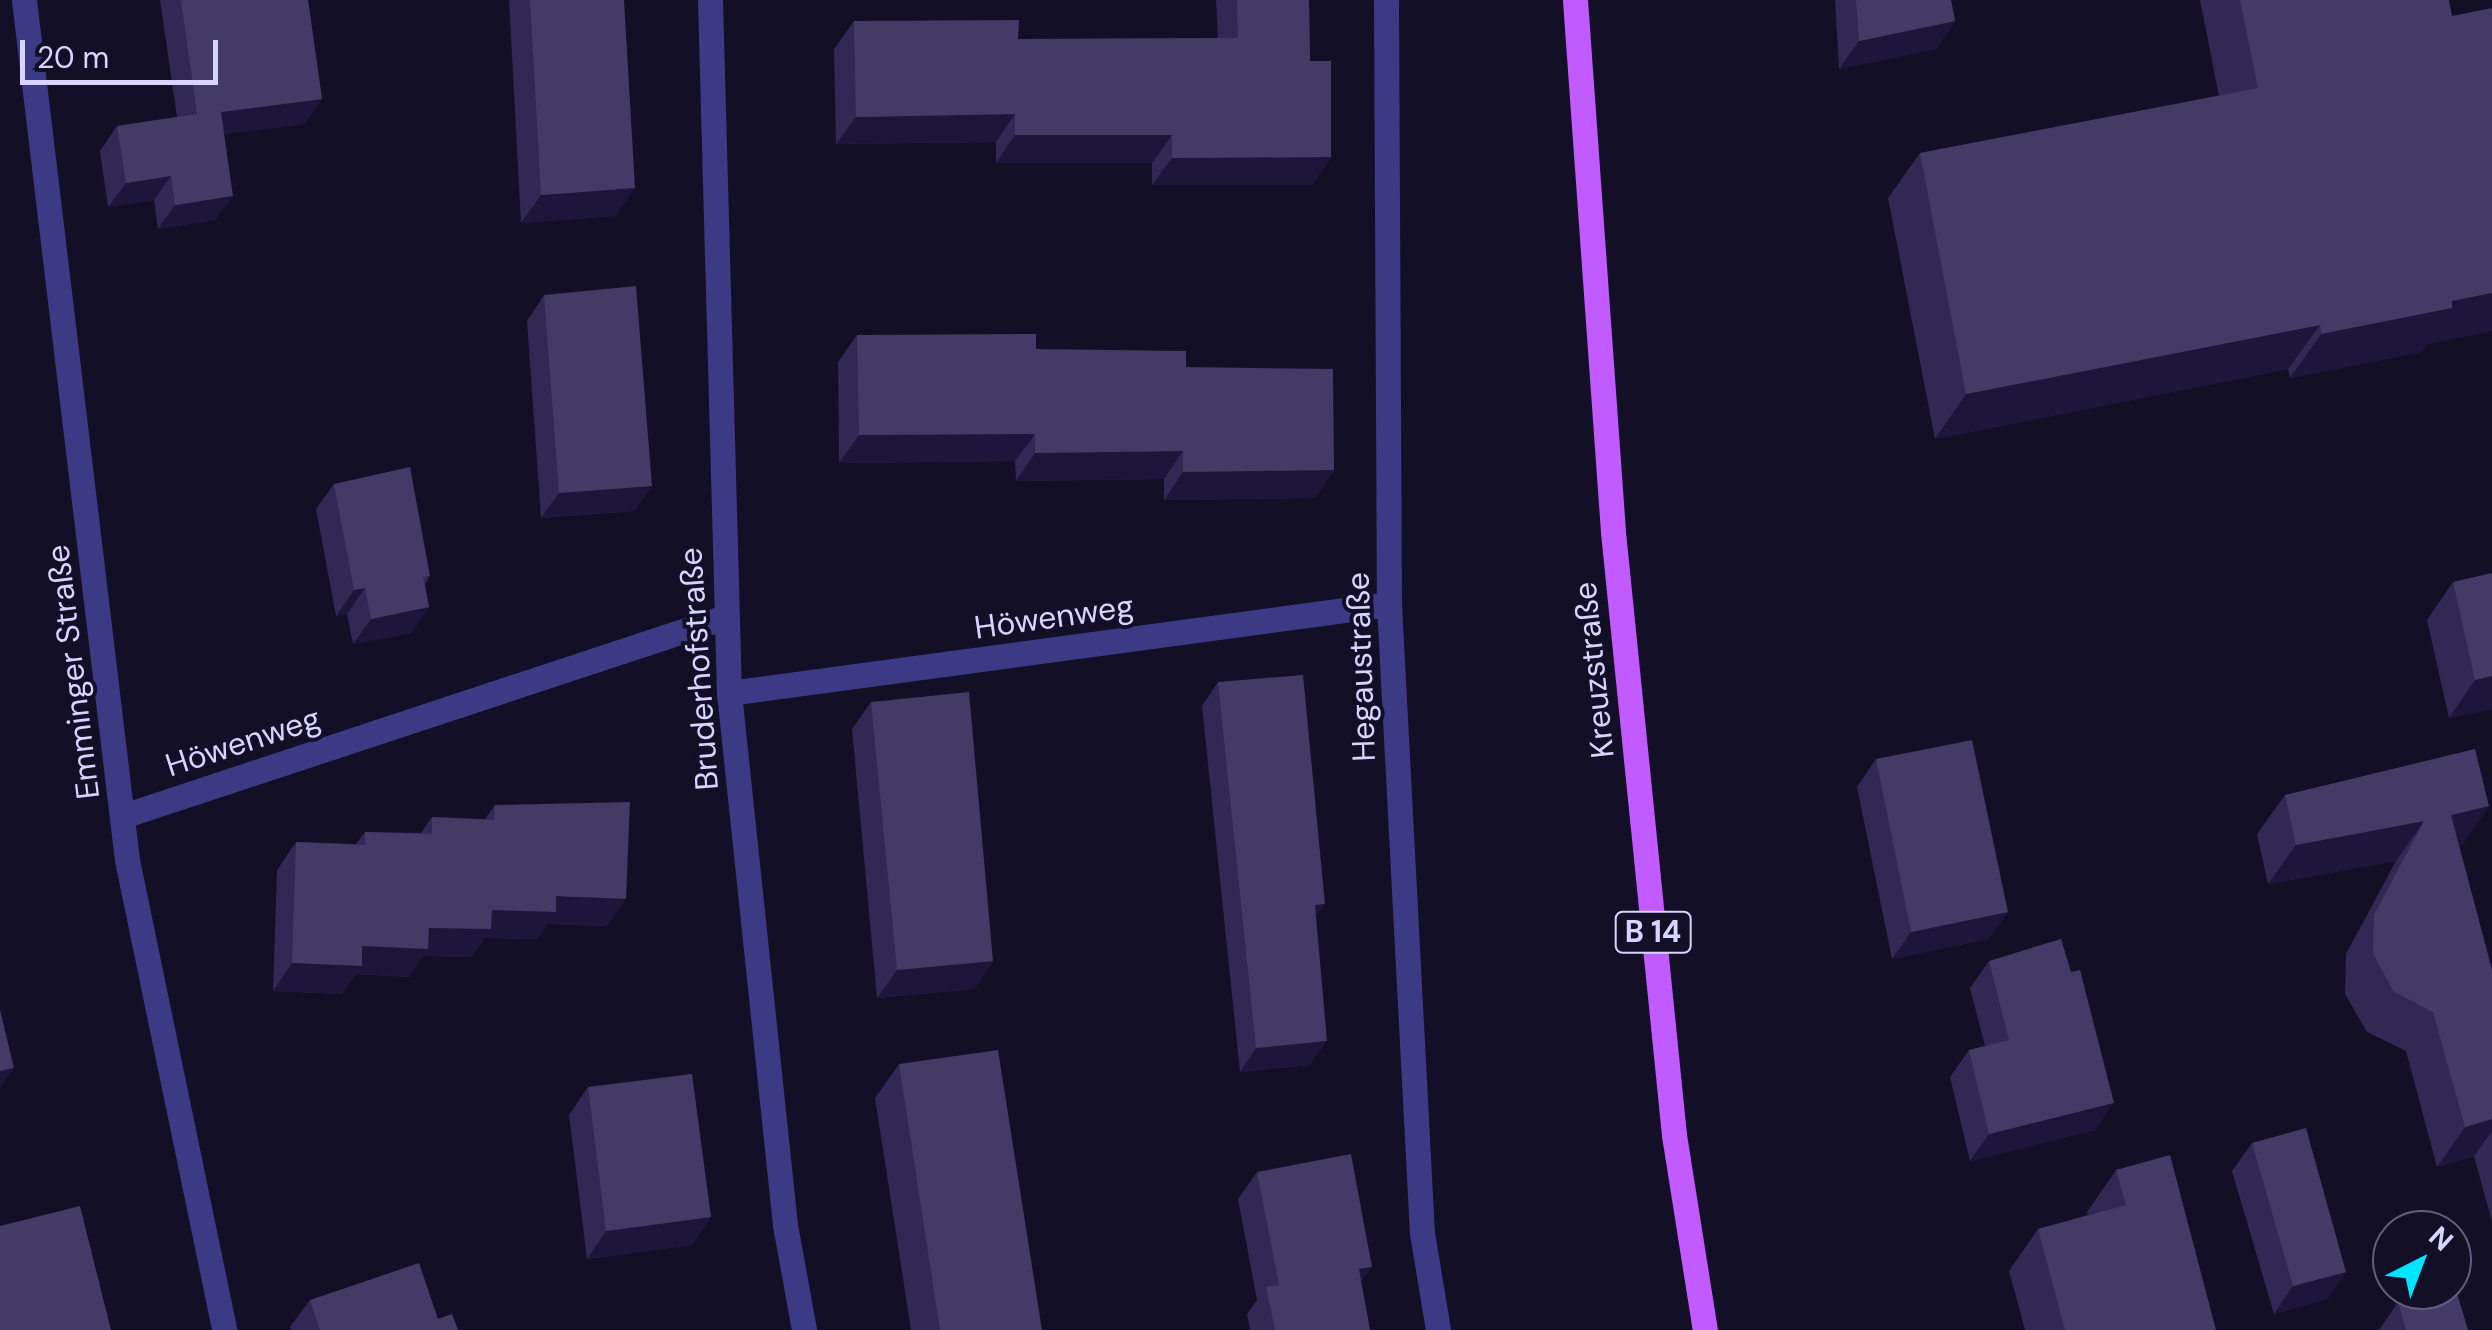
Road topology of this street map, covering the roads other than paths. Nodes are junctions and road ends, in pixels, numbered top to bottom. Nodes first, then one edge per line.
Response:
1 (24, 0) edge
2 (710, 0) edge
3 (1386, 0) edge
4 (1574, 0) edge
5 (1389, 604) junction
6 (725, 617) junction
7 (729, 693) junction
8 (124, 816) junction
9 (224, 1330) edge
10 (804, 1330) edge
11 (1438, 1330) edge
12 (1706, 1330) edge

1 - 8 street, Emminger Straße
2 - 6 street, Bruderhofstraße
3 - 5 street, Hegaustraße
4 - 12 main road, Kreuzstraße / B 14
5 - 7 street, Höwenweg
5 - 11 street, Hegaustraße
6 - 7 street, Bruderhofstraße
6 - 8 street, Höwenweg
7 - 10 street, Bruderhofstraße
8 - 9 street, Emminger Straße

